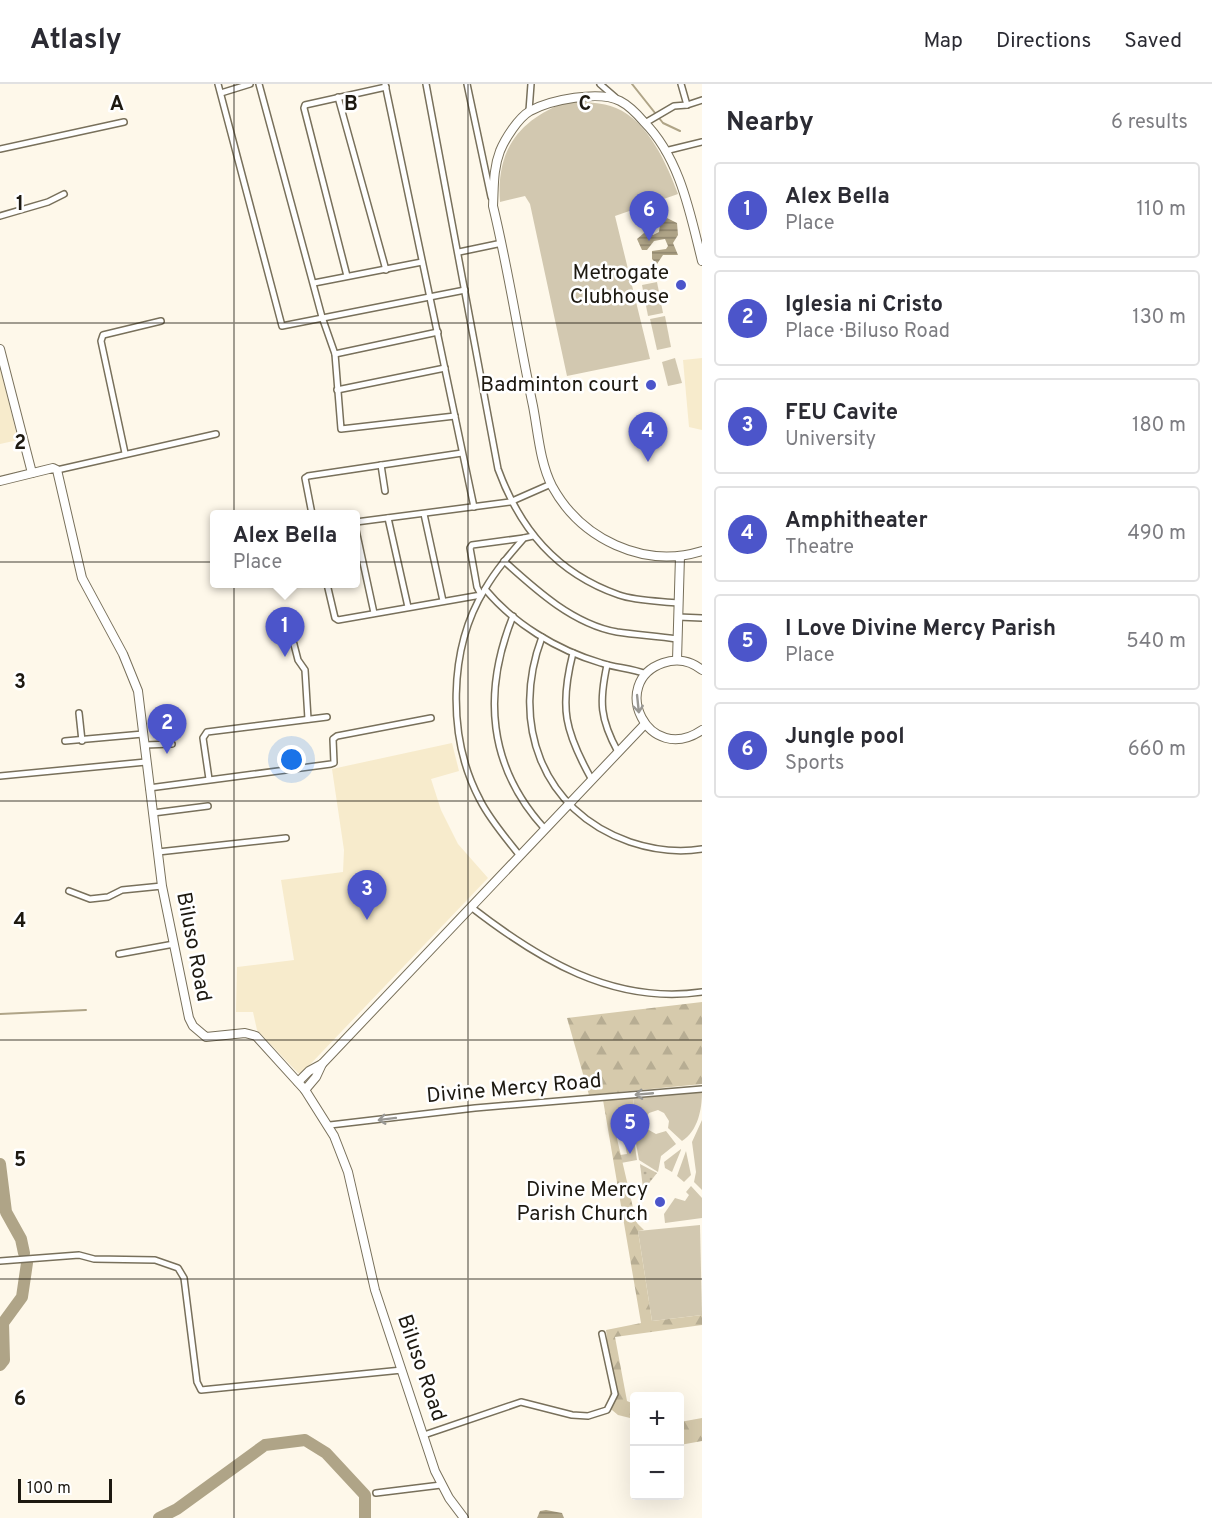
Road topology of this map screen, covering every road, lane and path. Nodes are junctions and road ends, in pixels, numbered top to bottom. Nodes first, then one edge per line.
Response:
1 (218, 84) edge
2 (250, 84) edge
3 (259, 84) edge
4 (426, 84) edge
5 (468, 84) edge
6 (531, 84) edge
7 (600, 84) edge
8 (681, 84) edge
9 (385, 86) edge
10 (221, 93) junction
11 (338, 97) junction
12 (619, 100) junction
13 (702, 100) edge
14 (687, 105) junction
15 (530, 111) junction
16 (649, 121) junction
17 (124, 122) dead end
18 (702, 142) edge
19 (0, 149) edge
20 (665, 151) junction
21 (64, 194) dead end
22 (493, 206) junction
23 (0, 216) edge
24 (502, 243) junction
25 (459, 252) junction
26 (702, 261) edge
27 (422, 262) junction
28 (386, 270) junction
29 (347, 276) junction
30 (314, 282) junction
31 (465, 290) junction
32 (431, 297) junction
33 (322, 317) junction
34 (161, 321) dead end
35 (438, 332) junction
36 (0, 349) edge
37 (335, 354) junction
38 (445, 368) junction
39 (337, 390) junction
40 (455, 416) junction
41 (216, 434) dead end
42 (125, 453) junction
43 (462, 453) junction
44 (381, 465) junction
45 (57, 470) junction
46 (32, 472) junction
47 (0, 481) edge
48 (551, 484) junction
49 (385, 490) dead end
50 (510, 502) junction
51 (474, 507) junction
52 (311, 510) edge
53 (424, 514) junction
54 (388, 518) junction
55 (360, 522) edge
56 (533, 536) junction
57 (524, 538) junction
58 (360, 548) edge
59 (702, 551) edge
60 (680, 556) junction
61 (504, 561) junction
62 (328, 588) edge
63 (485, 589) junction
64 (481, 595) junction
65 (443, 601) junction
66 (678, 603) junction
67 (408, 607) junction
68 (374, 613) junction
69 (513, 616) junction
70 (678, 617) junction
71 (702, 618) edge
72 (289, 625) dead end
73 (542, 637) junction
74 (677, 639) junction
75 (573, 653) junction
76 (676, 660) junction
77 (607, 665) junction
78 (702, 670) edge
79 (646, 674) junction
80 (79, 713) dead end
81 (327, 717) dead end
82 (431, 718) dead end
83 (308, 719) junction
84 (645, 724) junction
85 (702, 730) edge
86 (143, 734) junction
87 (65, 741) dead end
88 (82, 741) junction
89 (172, 744) dead end
90 (145, 746) junction
91 (618, 752) junction
92 (146, 762) junction
93 (0, 776) edge
94 (209, 779) junction
95 (592, 780) junction
96 (149, 788) junction
97 (568, 804) junction
98 (208, 806) dead end
99 (153, 813) junction
100 (545, 829) junction
101 (286, 838) dead end
102 (702, 849) edge
103 (158, 852) junction
104 (520, 856) junction
105 (162, 886) junction
106 (69, 891) dead end
107 (471, 907) junction
108 (174, 944) junction
109 (119, 954) dead end
110 (702, 992) edge
111 (322, 1064) junction
112 (298, 1082) junction
113 (702, 1089) edge
114 (305, 1090) junction
115 (330, 1125) junction
116 (0, 1261) edge
117 (602, 1334) dead end
118 (402, 1370) junction
119 (424, 1436) junction
120 (441, 1485) junction
121 (376, 1493) dead end
122 (464, 1518) edge

1 - 10 street
2 - 10 street
3 - 30 street
4 - 25 street
5 - 22 street
6 - 15 street
7 - 12 street
8 - 14 street
9 - 11 street
9 - 27 street
10 - 33 street
11 - 28 street
11 - 29 street
12 - 15 street
12 - 16 street
13 - 14 street
14 - 16 street
15 - 22 street
16 - 20 street
17 - 19 street
18 - 20 street
20 - 26 street
21 - 23 street
22 - 24 street
24 - 25 street
24 - 48 street
25 - 31 street
27 - 28 street
27 - 32 street
28 - 29 street
29 - 30 street
30 - 33 street
31 - 32 street
31 - 50 street
32 - 33 street
32 - 35 street
33 - 37 street
34 - 42 street
35 - 37 street
35 - 38 street
36 - 46 street
37 - 39 street
38 - 39 street
38 - 40 street
39 - 40 street
40 - 43 street
41 - 42 street
42 - 45 street
43 - 44 street
43 - 51 street
44 - 49 street
44 - 52 street
45 - 46 street
45 - 86 street, Biluso Road
46 - 47 street
48 - 50 street
48 - 60 street
50 - 51 street
50 - 56 street
51 - 53 street
53 - 54 street
53 - 65 street
54 - 55 street
54 - 67 street
56 - 57 street
56 - 66 street
57 - 61 street
57 - 64 street
58 - 68 street
59 - 60 street
60 - 66 street
61 - 63 street
61 - 74 street
62 - 68 street
63 - 64 street
63 - 69 street
64 - 65 street
64 - 104 street
65 - 67 street
66 - 70 street
67 - 68 street
69 - 73 street
69 - 100 street
70 - 71 street
70 - 74 street
72 - 83 street
73 - 75 street
73 - 97 street
74 - 76 street
75 - 77 street
75 - 95 street
76 - 78 street
76 - 79 street
77 - 79 street
77 - 91 street
79 -> 84 street
80 - 88 street
81 - 83 street
82 - 94 street
83 - 94 street
84 - 85 street
84 - 91 street
86 - 88 street
86 - 90 street, Biluso Road
87 - 88 street
89 - 90 street
90 - 92 street, Biluso Road
91 - 95 street
92 - 93 street
92 - 96 street, Biluso Road
94 - 96 street
95 - 97 street
96 - 99 street, Biluso Road
97 - 100 street
97 - 102 street
98 - 99 street
99 - 103 street, Biluso Road
100 - 104 street
101 - 103 street
103 - 105 street, Biluso Road
104 - 107 street
105 - 106 street
105 - 108 street, Biluso Road
107 - 110 street
107 - 111 street
108 - 109 street
108 - 112 street, Biluso Road
111 - 112 street
111 - 114 street
112 - 114 street, Biluso Road
113 -> 115 street, Divine Mercy Road
114 - 115 street, Biluso Road
115 - 118 street, Biluso Road
116 - 118 street
117 - 119 street
118 - 119 street, Biluso Road
119 - 120 street, Biluso Road
120 - 121 street
120 - 122 street, Biluso Road

